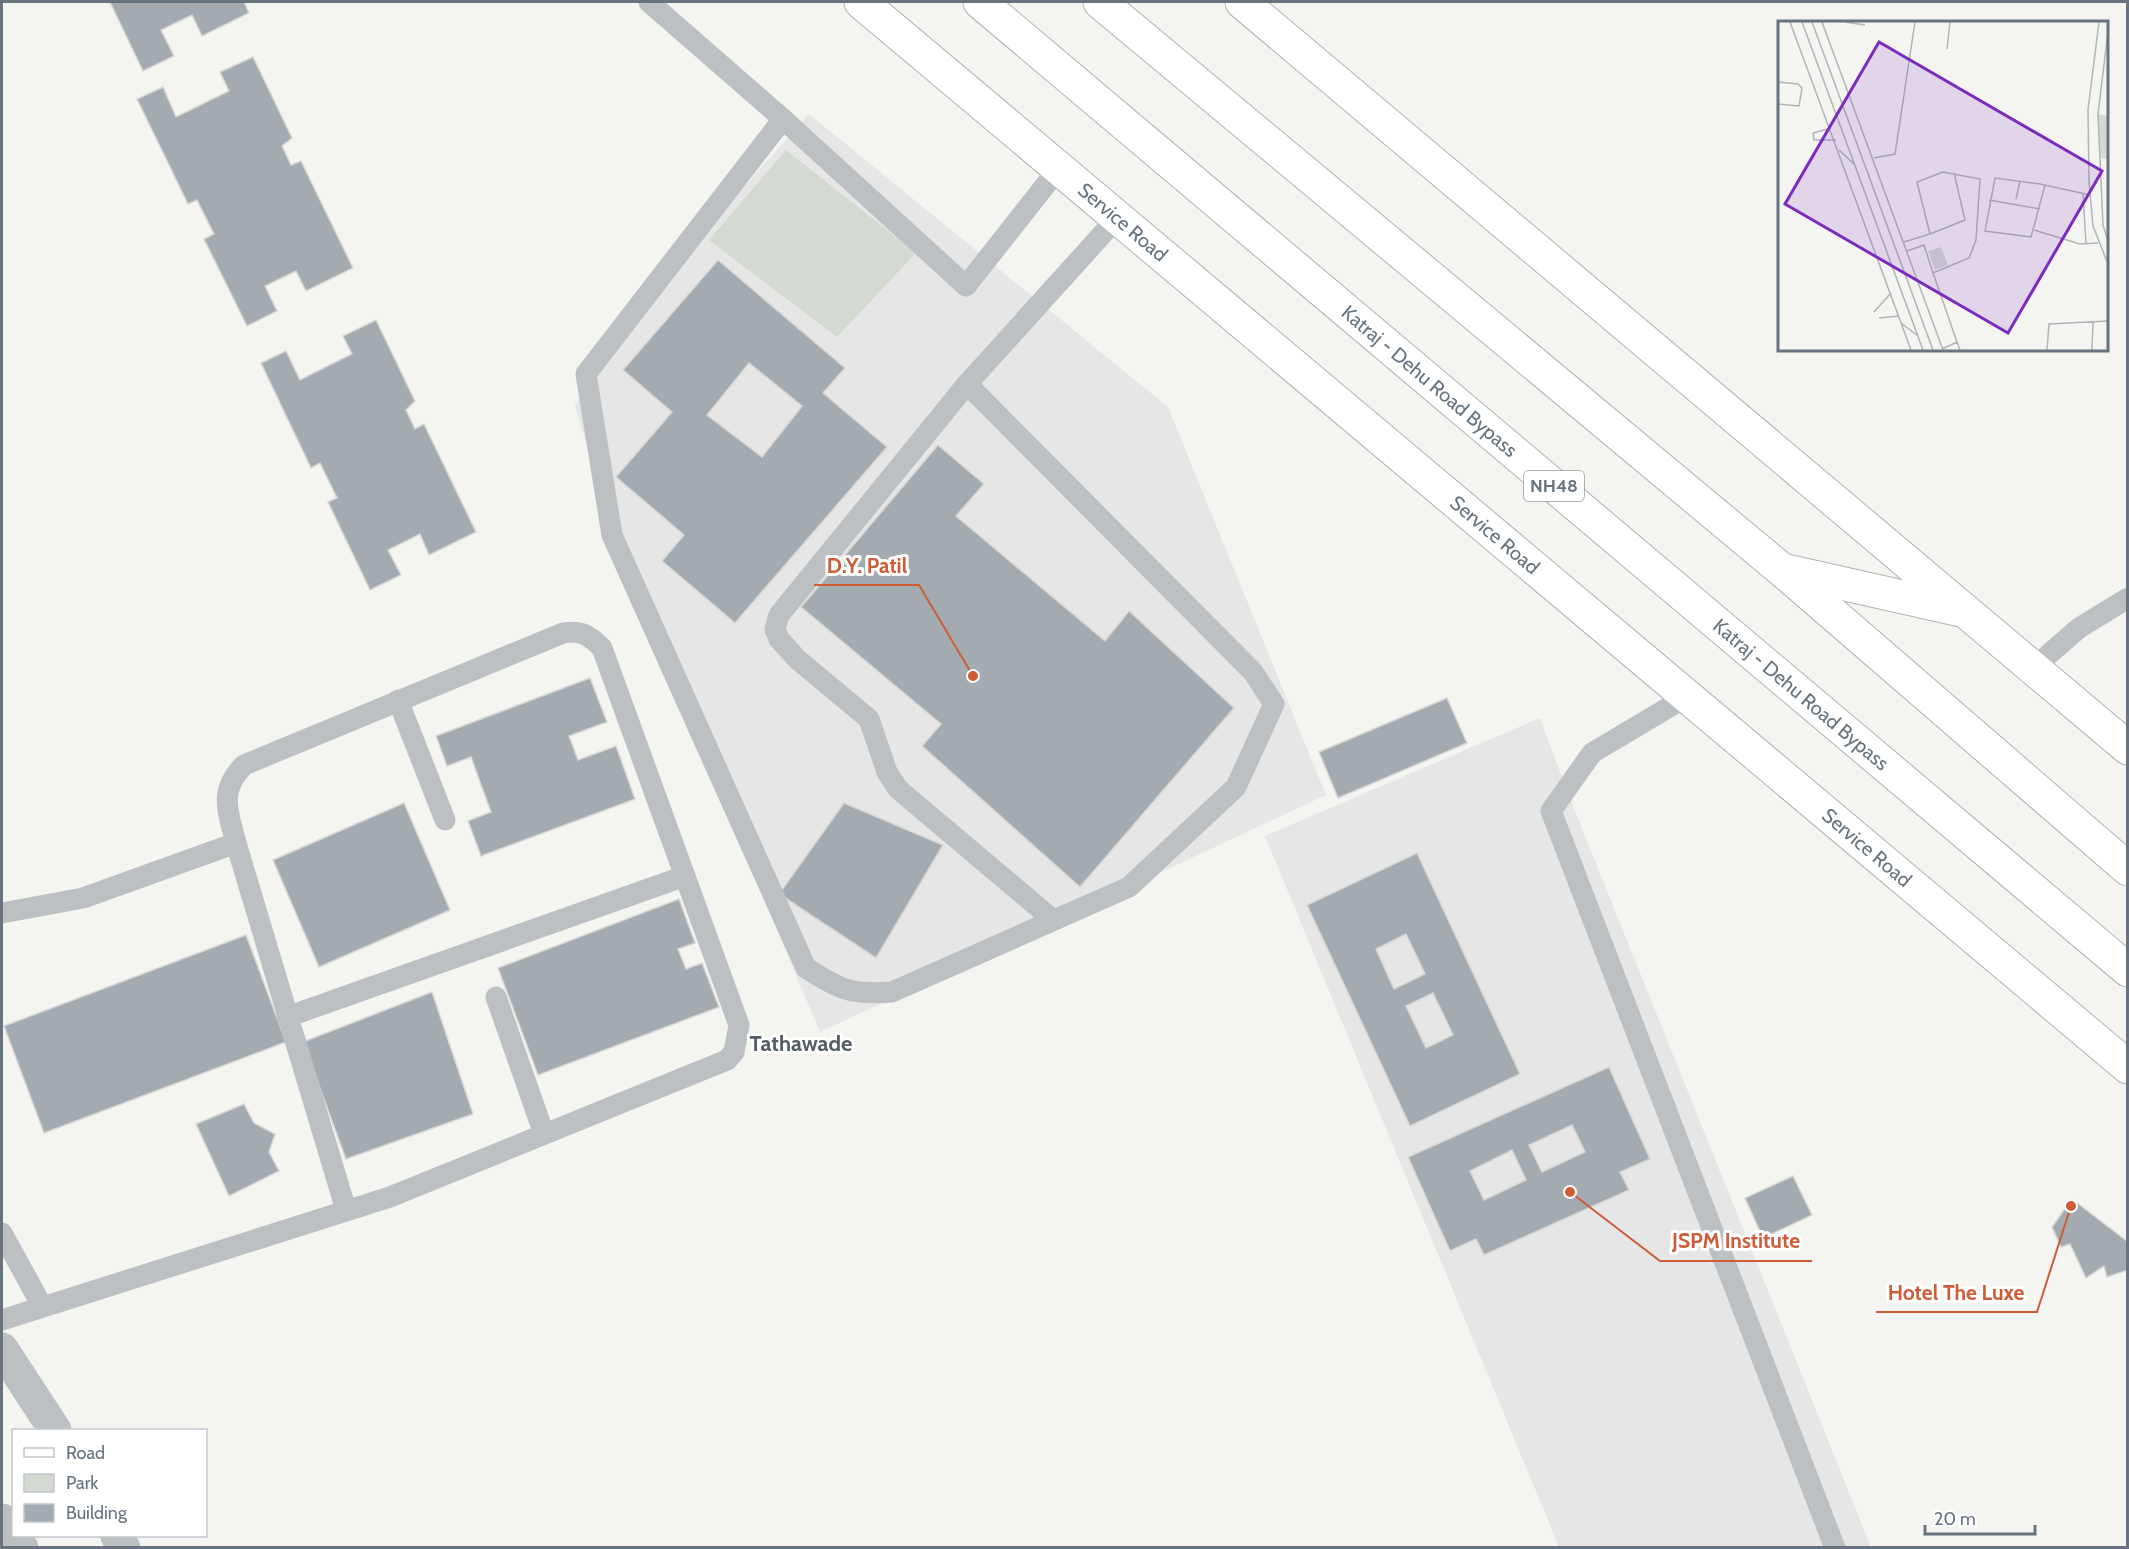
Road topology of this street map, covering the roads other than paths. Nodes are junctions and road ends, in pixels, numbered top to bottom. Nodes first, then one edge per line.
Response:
1 (649, 2) edge
2 (861, 2) edge
3 (980, 2) edge
4 (1100, 2) edge
5 (1242, 2) edge
6 (783, 119) junction
7 (1059, 168) junction
8 (1117, 218) junction
9 (967, 384) junction
10 (1782, 570) junction
11 (2127, 598) edge
12 (1965, 611) junction
13 (2033, 668) junction
14 (1686, 697) junction
15 (398, 700) junction
16 (2123, 736) edge
17 (446, 820) dead end
18 (236, 843) junction
19 (2127, 869) edge
20 (685, 876) junction
21 (2, 913) edge
22 (1052, 920) junction
23 (2127, 970) edge
24 (496, 997) dead end
25 (287, 1017) junction
26 (2127, 1067) edge
27 (544, 1134) junction
28 (346, 1210) junction
29 (2, 1233) edge
30 (42, 1306) junction
31 (2, 1320) edge
32 (2, 1349) edge
33 (53, 1429) edge
34 (2, 1520) edge
35 (12, 1534) edge
36 (1835, 1548) edge

1 - 6 lane
2 - 7 main road, Service Road
3 - 23 main road, Katraj - Dehu Road Bypass / NH48
4 - 10 main road
5 - 12 main road
6 - 7 lane
6 - 22 lane
7 - 8 main road, Service Road
8 - 9 lane
8 - 14 main road, Service Road
9 - 22 lane
9 - 22 lane
10 - 12 main road
10 - 19 main road
11 - 13 lane
12 - 13 main road
13 - 16 main road
14 - 26 main road, Service Road
14 - 36 lane
15 - 17 lane
15 - 18 lane
15 - 20 lane
18 - 21 lane
18 - 25 lane
20 - 25 lane
20 - 27 lane
24 - 27 lane
25 - 28 lane
27 - 28 lane
28 - 30 lane
29 - 30 lane
30 - 31 lane
32 - 33 street
34 - 35 street

